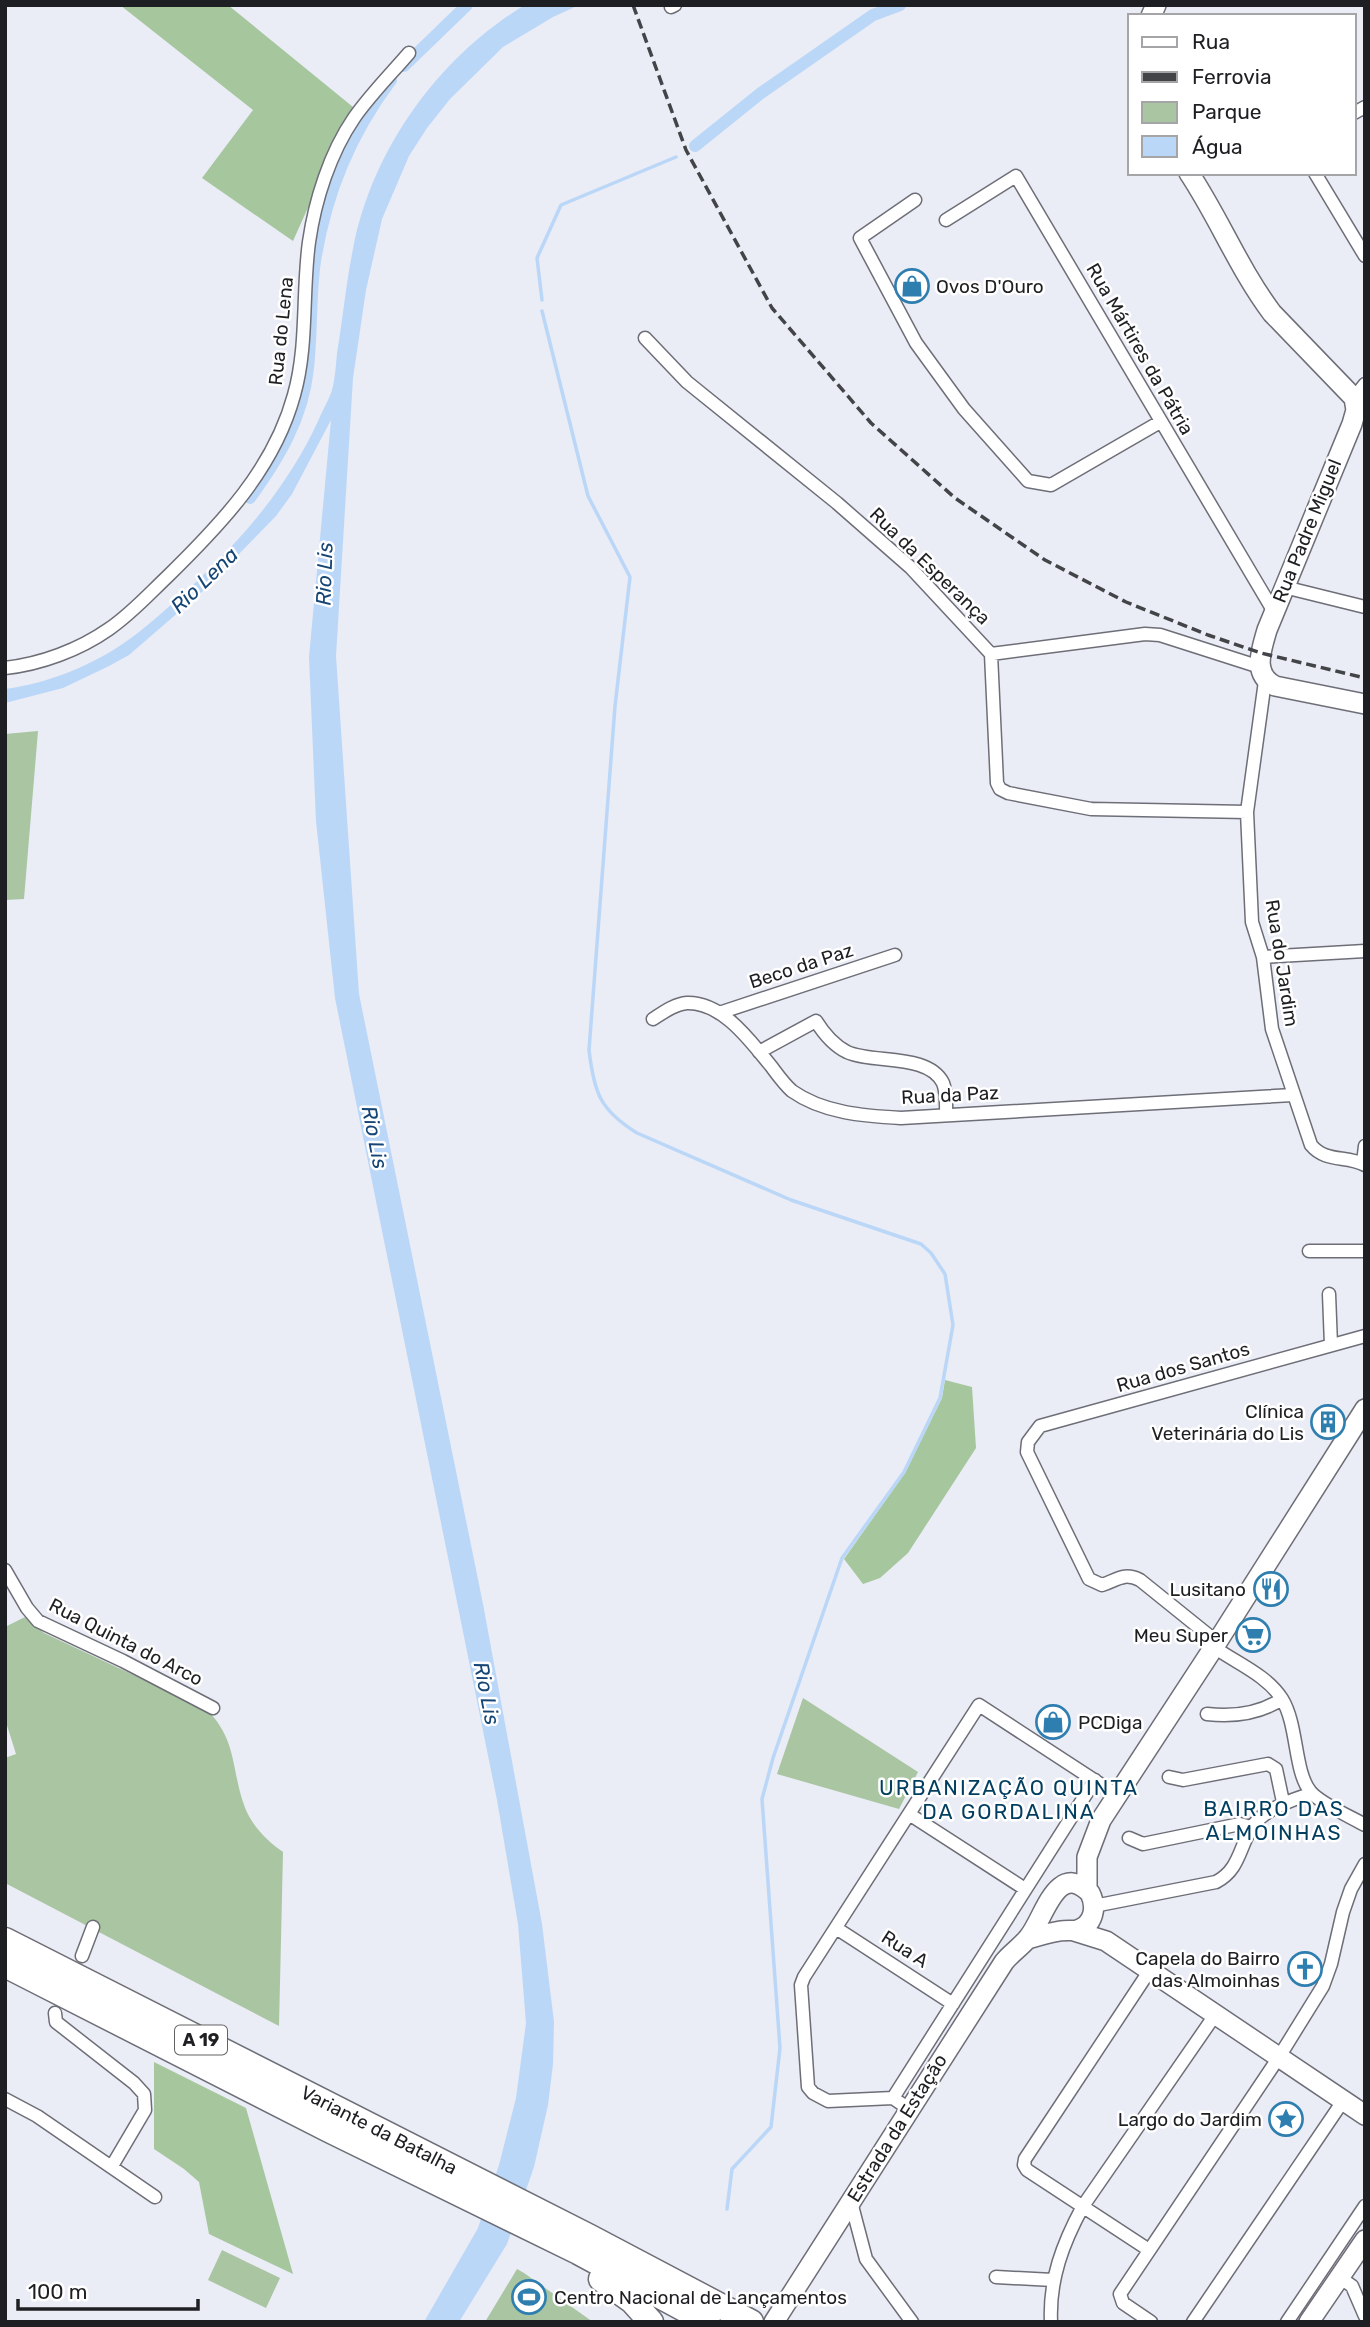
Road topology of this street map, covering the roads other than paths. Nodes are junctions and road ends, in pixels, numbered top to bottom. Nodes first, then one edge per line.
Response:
1 (409, 53) dead end
2 (1190, 175) edge
3 (1316, 175) edge
4 (915, 200) dead end
5 (946, 220) dead end
6 (1365, 256) edge
7 (645, 338) dead end
8 (1359, 391) edge
9 (1160, 422) junction
10 (1284, 587) junction
11 (1365, 607) edge
12 (1274, 612) junction
13 (991, 654) junction
14 (5, 668) edge
15 (1263, 674) junction
16 (1365, 704) edge
17 (1247, 812) junction
18 (1365, 951) edge
19 (895, 955) dead end
20 (1263, 957) junction
21 (719, 1013) junction
22 (653, 1019) dead end
23 (759, 1052) junction
24 (1293, 1095) junction
25 (946, 1115) junction
26 (1365, 1146) edge
27 (1364, 1164) edge
28 (1309, 1251) dead end
29 (1365, 1251) edge
30 (1329, 1294) dead end
31 (1365, 1336) edge
32 (1331, 1345) junction
33 (1365, 1409) edge
34 (5, 1570) edge
35 (1216, 1644) junction
36 (1282, 1699) junction
37 (213, 1708) dead end
38 (1207, 1714) dead end
39 (1169, 1777) dead end
40 (1095, 1780) junction
41 (1117, 1795) junction
42 (1315, 1796) junction
43 (1283, 1802) junction
44 (909, 1814) junction
45 (1365, 1825) edge
46 (1250, 1832) junction
47 (1129, 1838) dead end
48 (1087, 1857) junction
49 (1365, 1864) edge
50 (1029, 1884) junction
51 (1056, 1894) junction
52 (1091, 1905) junction
53 (93, 1927) dead end
54 (836, 1928) junction
55 (1070, 1930) junction
56 (1028, 1939) junction
57 (5, 1940) edge
58 (1106, 1941) junction
59 (82, 1956) dead end
60 (5, 1965) edge
61 (1150, 1970) junction
62 (953, 2004) junction
63 (55, 2013) dead end
64 (1215, 2015) junction
65 (1279, 2057) junction
66 (5, 2099) edge
67 (1343, 2101) junction
68 (901, 2103) junction
69 (1365, 2115) edge
70 (112, 2166) junction
71 (431, 2176) junction
72 (155, 2197) dead end
73 (850, 2202) junction
74 (1083, 2206) junction
75 (1365, 2206) edge
76 (1365, 2240) edge
77 (1149, 2250) junction
78 (580, 2251) junction
79 (996, 2277) dead end
80 (1339, 2277) junction
81 (1053, 2280) junction
82 (1365, 2316) edge
83 (745, 2318) edge
84 (651, 2322) edge
85 (708, 2322) edge
86 (774, 2322) edge
87 (912, 2322) edge
88 (1051, 2322) edge
89 (1151, 2322) edge
90 (1193, 2322) edge
91 (1287, 2322) edge
92 (1309, 2322) edge

1 - 14 street, Rua do Lena
2 - 8 main road
3 - 6 street
4 - 9 street
5 - 9 street, Rua Mártires da Pátria
7 - 13 street, Rua da Esperança
8 - 10 main road, Rua Padre Miguel
9 - 12 street, Rua Mártires da Pátria
10 - 11 street
10 - 12 main road, Rua Padre Miguel
12 - 15 main road, Rua Padre Miguel
13 - 15 street
13 - 17 street, Rua da Esperança
15 - 16 main road
15 - 17 street, Rua do Jardim
17 - 20 street, Rua do Jardim
18 - 20 street
19 - 21 street, Beco da Paz
20 - 24 street, Rua do Jardim
21 - 22 street, Rua da Paz
21 - 23 street, Rua da Paz
23 - 25 street, Rua da Paz
23 - 25 street
24 - 25 street, Rua da Paz
24 - 27 street, Rua do Jardim
26 - 27 street
28 - 29 street
30 - 32 street
31 - 32 street, Rua dos Santos
32 - 35 street, Rua dos Santos
33 - 35 main road, Estrada da Estação
34 - 37 street, Rua Quinta do Arco
35 - 36 street
35 - 41 main road, Estrada da Estação
36 - 38 street
36 - 42 street
39 - 43 street
40 - 41 street
40 - 44 street
40 - 50 street
41 - 48 main road, Estrada da Estação
42 - 43 street
42 - 45 street
43 - 46 street
44 - 50 street
44 - 54 street
46 - 47 street
46 - 52 street
48 - 51 main road, Estrada da Estação
48 - 52 main road, Estrada da Estação
49 - 65 street
50 - 51 street
50 - 62 street
51 - 52 main road
51 - 55 main road
51 - 56 main road, Estrada da Estação
52 - 55 main road
52 - 58 main road
53 - 59 street
54 - 62 street, Rua A
54 - 68 street
55 - 56 main road
55 - 58 main road
56 - 68 main road, Estrada da Estação
57 - 71 highway, Variante da Batalha / A 19
58 - 61 main road
60 - 71 highway, Variante da Batalha / A 19
61 - 64 main road
61 - 74 street
62 - 68 street
63 - 70 street
64 - 65 main road
64 - 74 street
65 - 67 main road
65 - 77 street
66 - 70 street
67 - 69 main road
67 - 90 street
68 - 73 main road, Estrada da Estação
70 - 72 street
71 - 78 highway, Variante da Batalha / A 19
73 - 86 main road, Estrada da Estação
73 - 87 street
74 - 77 street
74 - 81 street
75 - 91 street
76 - 80 main road
77 - 89 street
78 - 83 highway, Variante da Batalha / A 19
78 - 84 highway
78 - 85 highway
79 - 81 street
80 - 82 street
80 - 92 main road
81 - 88 street

